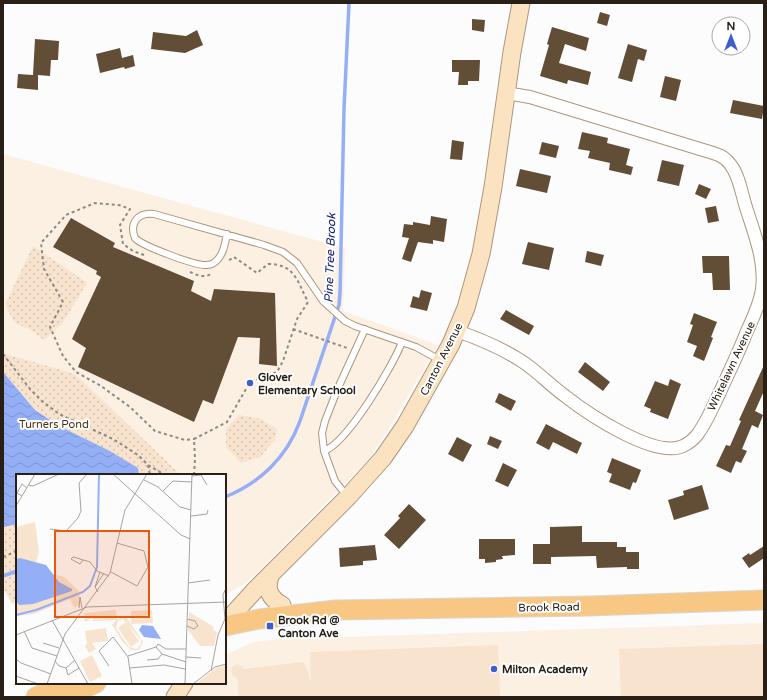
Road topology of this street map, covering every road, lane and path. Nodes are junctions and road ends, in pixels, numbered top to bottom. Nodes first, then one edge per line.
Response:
1 (521, 3) edge
2 (506, 93) junction
3 (227, 234) junction
4 (146, 256) dead end
5 (227, 262) dead end
6 (187, 271) dead end
7 (214, 271) dead end
8 (293, 329) junction
9 (365, 329) junction
10 (457, 331) junction
11 (402, 342) junction
12 (341, 346) dead end
13 (3, 354) edge
14 (442, 362) junction
15 (194, 439) junction
16 (324, 451) junction
17 (148, 465) junction
18 (150, 474) edge
19 (163, 474) edge
20 (194, 474) edge
21 (348, 497) junction
22 (16, 552) edge
23 (3, 557) edge
24 (271, 574) junction
25 (764, 600) edge
26 (282, 605) junction
27 (334, 610) junction
28 (227, 619) edge
29 (64, 684) edge
30 (94, 684) edge
31 (183, 684) edge
32 (36, 697) edge
33 (66, 697) edge
34 (174, 697) edge

1 - 2 street, Canton Avenue
2 - 10 street, Canton Avenue
2 - 10 street, Whitelawn Avenue
3 - 3 lane
3 - 9 lane
4 - 15 path
5 - 8 path
6 - 7 path
8 - 12 path
8 - 15 path
9 - 11 lane
9 - 16 lane
10 - 14 street, Canton Avenue
11 - 14 lane
11 - 16 lane
13 - 17 path
14 - 21 street, Canton Avenue
15 - 20 path
16 - 21 lane
17 - 18 path
17 - 19 path
21 - 24 street, Canton Avenue
22 - 23 path
24 - 26 street
24 - 28 street, Canton Avenue
25 - 27 main road, Brook Road
26 - 27 main road, Brook Road
26 - 28 main road, Brook Road
27 - 28 main road, Brook Road
29 - 32 main road
30 - 33 main road
31 - 34 street

